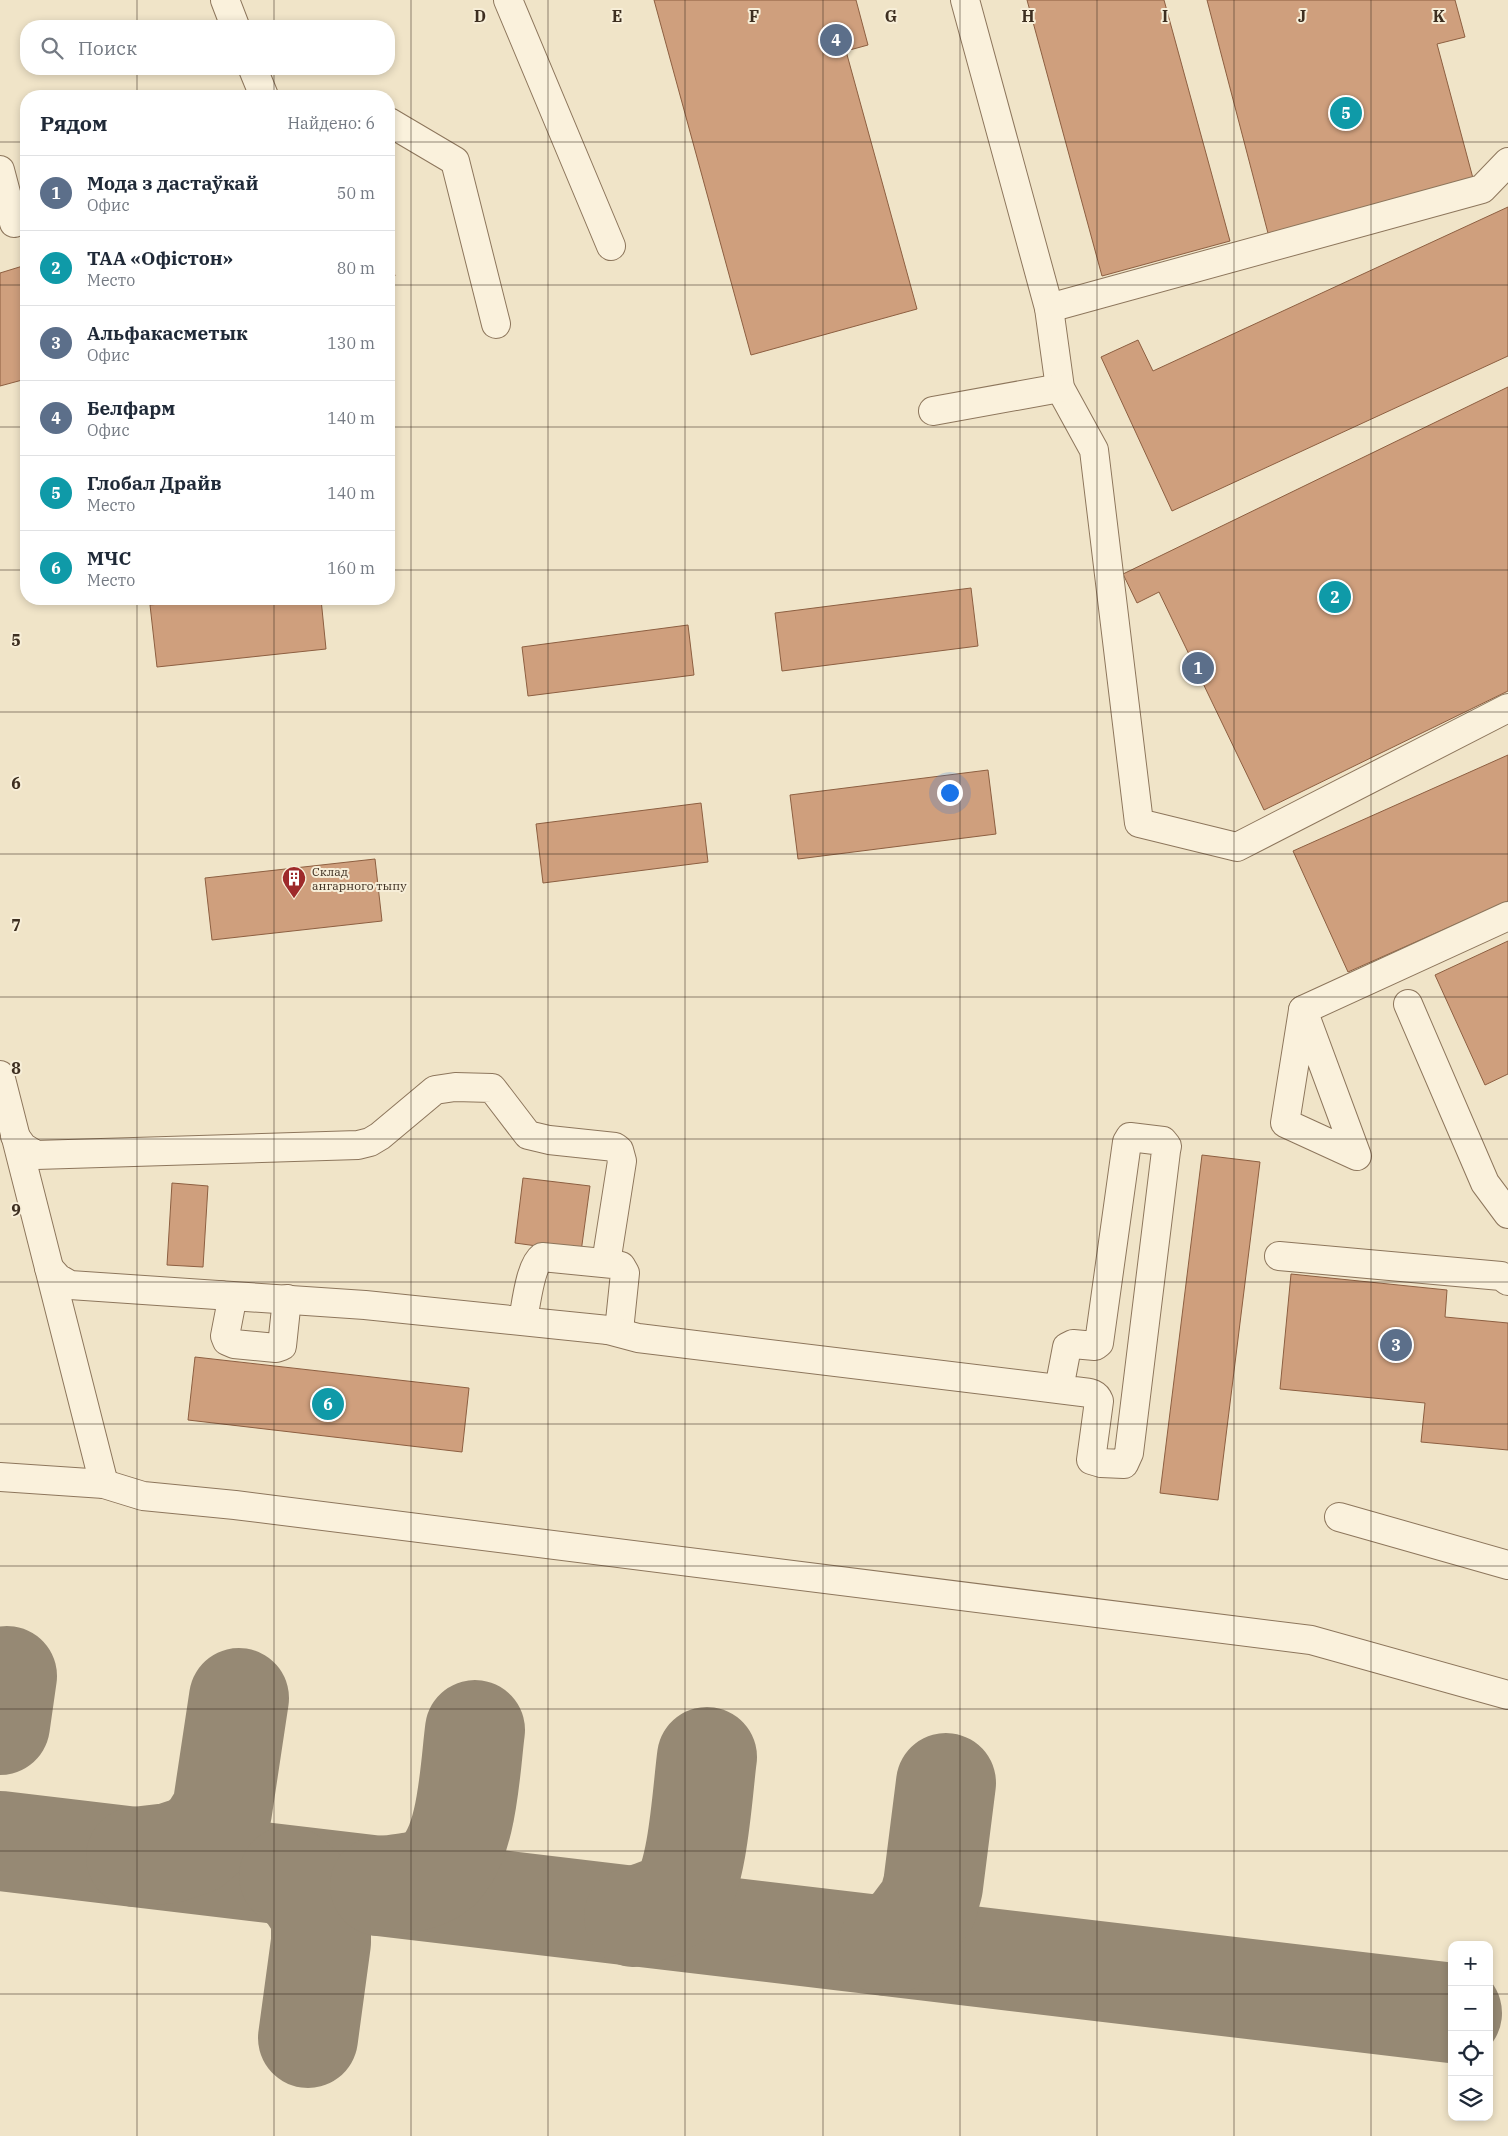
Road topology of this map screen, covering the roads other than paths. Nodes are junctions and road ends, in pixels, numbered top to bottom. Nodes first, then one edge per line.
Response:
1 (225, 0) edge
2 (508, 0) edge
3 (965, 0) edge
4 (233, 20) edge
5 (255, 75) edge
6 (261, 90) edge
7 (395, 126) edge
8 (1508, 162) edge
9 (0, 170) edge
10 (20, 221) edge
11 (612, 246) dead end
12 (1049, 308) junction
13 (496, 324) dead end
14 (1060, 388) junction
15 (933, 411) dead end
16 (1508, 708) edge
17 (1508, 916) edge
18 (1408, 1004) dead end
19 (1303, 1010) junction
20 (0, 1075) edge
21 (15, 1136) junction
22 (1508, 1214) edge
23 (1279, 1256) dead end
24 (606, 1263) junction
25 (49, 1268) junction
26 (1508, 1281) edge
27 (221, 1295) junction
28 (287, 1299) junction
29 (523, 1320) junction
30 (608, 1330) junction
31 (1059, 1389) junction
32 (0, 1477) edge
33 (104, 1484) junction
34 (1339, 1517) dead end
35 (1508, 1565) edge
36 (1508, 1695) edge

1 - 4 lane
2 - 11 lane
3 - 12 lane
5 - 6 lane
7 - 13 lane
8 - 12 lane
9 - 10 lane
12 - 14 lane
14 - 15 lane
14 - 16 lane
17 - 19 lane
18 - 22 lane
19 - 19 lane
20 - 21 lane
21 - 24 lane
21 - 25 lane
23 - 26 lane
24 - 29 lane
24 - 30 lane
25 - 27 lane
25 - 33 lane
27 - 28 lane
27 - 28 lane
28 - 29 lane
29 - 30 lane
30 - 31 lane
31 - 31 lane
32 - 33 lane
33 - 36 lane
34 - 35 lane

